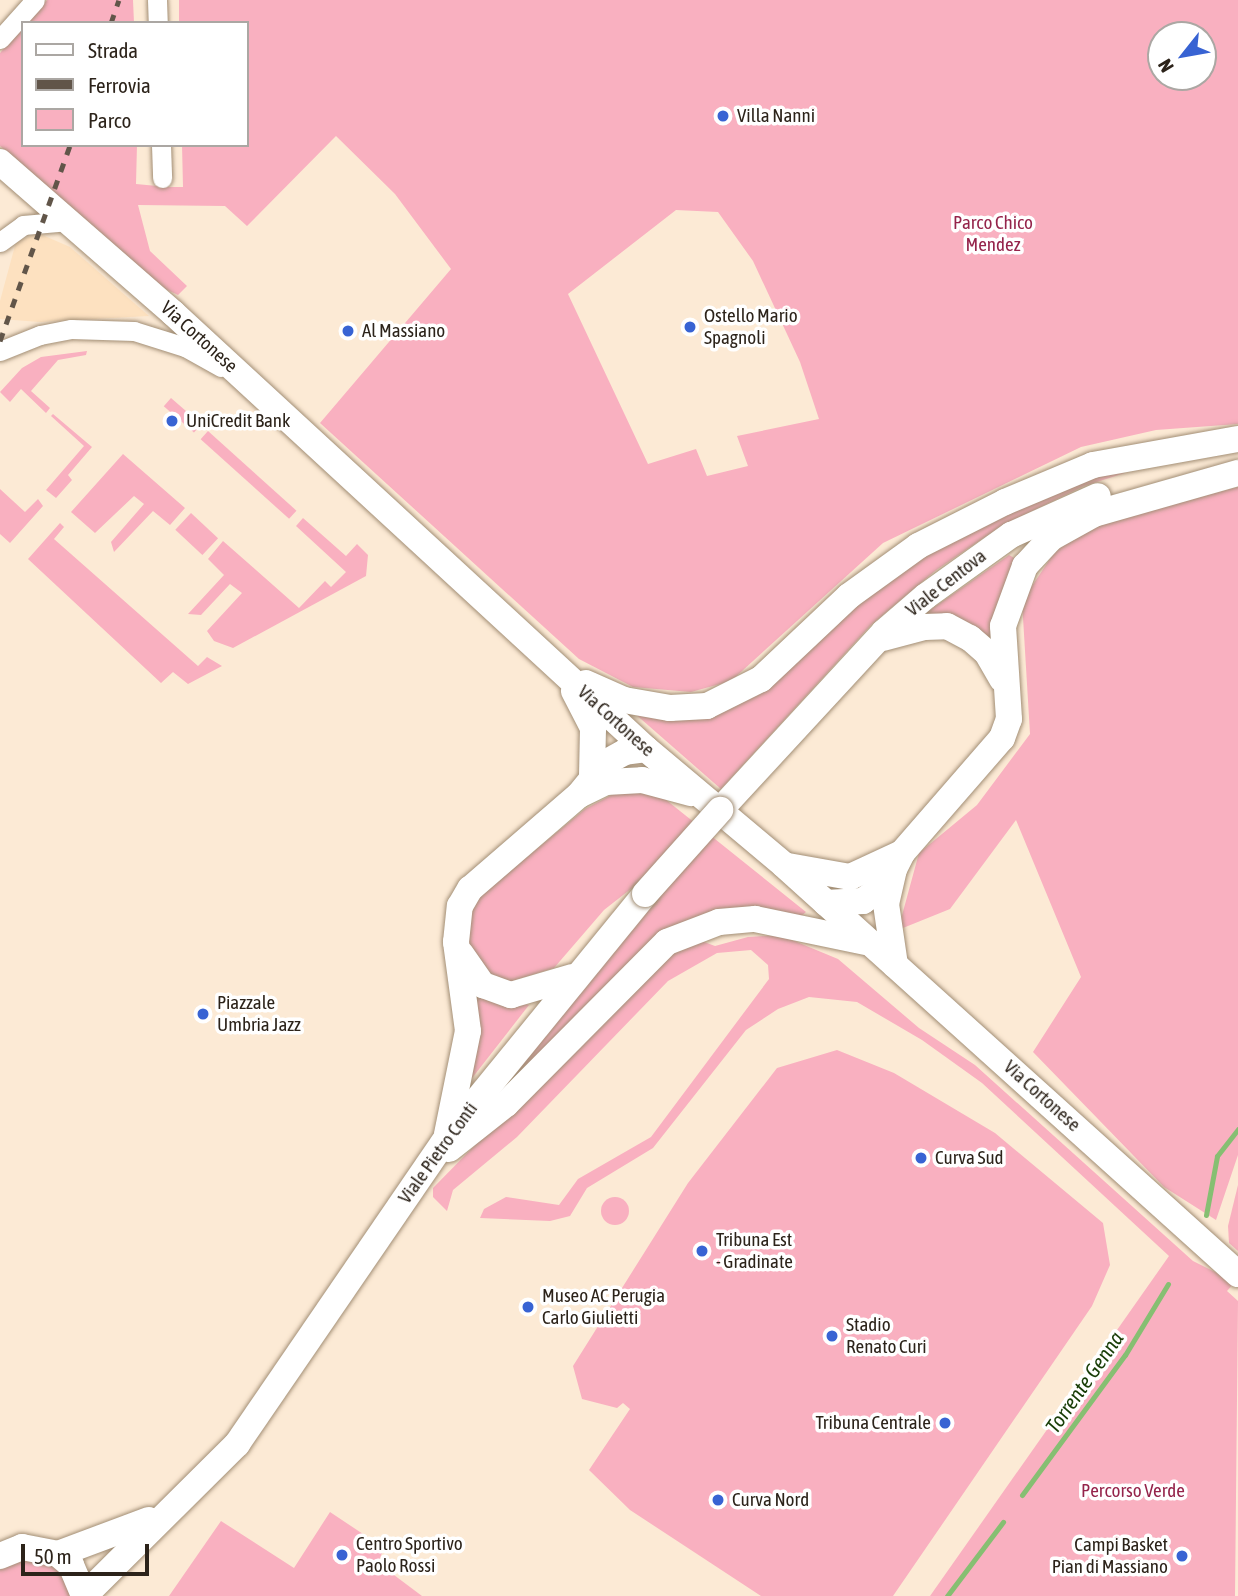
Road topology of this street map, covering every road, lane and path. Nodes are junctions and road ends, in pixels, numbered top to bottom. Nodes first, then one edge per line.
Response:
1 (35, 0) edge
2 (157, 0) edge
3 (158, 21) edge
4 (0, 39) edge
5 (161, 147) edge
6 (0, 162) edge
7 (162, 178) dead end
8 (69, 221) junction
9 (0, 242) edge
10 (0, 351) edge
11 (247, 380) junction
12 (1238, 439) edge
13 (1238, 459) edge
14 (1238, 472) edge
15 (876, 640) junction
16 (562, 672) junction
17 (1011, 700) junction
18 (646, 749) junction
19 (585, 785) junction
20 (710, 803) junction
21 (902, 853) junction
22 (784, 865) junction
23 (890, 881) junction
24 (826, 903) junction
25 (456, 943) junction
26 (872, 944) junction
27 (895, 965) junction
28 (575, 976) junction
29 (447, 1137) junction
30 (428, 1165) junction
31 (1238, 1274) edge
32 (173, 1509) junction
33 (2, 1554) edge
34 (58, 1554) junction
35 (84, 1596) edge

1 - 4 street
2 - 3 street
5 - 7 street
6 - 8 main road, Via Cortonese
8 - 9 street
8 - 11 main road, Via Cortonese
10 - 11 street
11 - 16 main road, Via Cortonese
12 - 16 main road
13 - 15 main road, Viale Centova
14 - 17 main road
15 - 17 main road
15 - 20 main road, Viale Centova
16 - 18 main road, Via Cortonese
16 - 19 main road
17 - 21 main road
18 - 19 main road
18 - 20 main road, Via Cortonese
19 - 20 main road
19 - 25 main road
20 - 22 main road, Via Cortonese
20 - 28 main road, Viale Pietro Conti, bridge
21 - 22 main road
21 - 23 main road
22 - 24 main road, Via Cortonese
23 - 24 main road
23 - 27 main road
24 - 26 main road, Via Cortonese
25 - 28 main road
25 - 29 main road
26 - 27 main road, Via Cortonese
26 - 30 main road
27 - 31 main road, Via Cortonese
28 - 29 main road, Viale Pietro Conti
29 - 30 main road, Viale Pietro Conti
30 - 32 main road, Viale Pietro Conti
32 - 34 main road, Viale Pietro Conti
32 - 35 main road, Viale Pietro Conti
33 - 34 main road, Viale Pietro Conti
34 - 35 main road, Viale Pietro Conti

